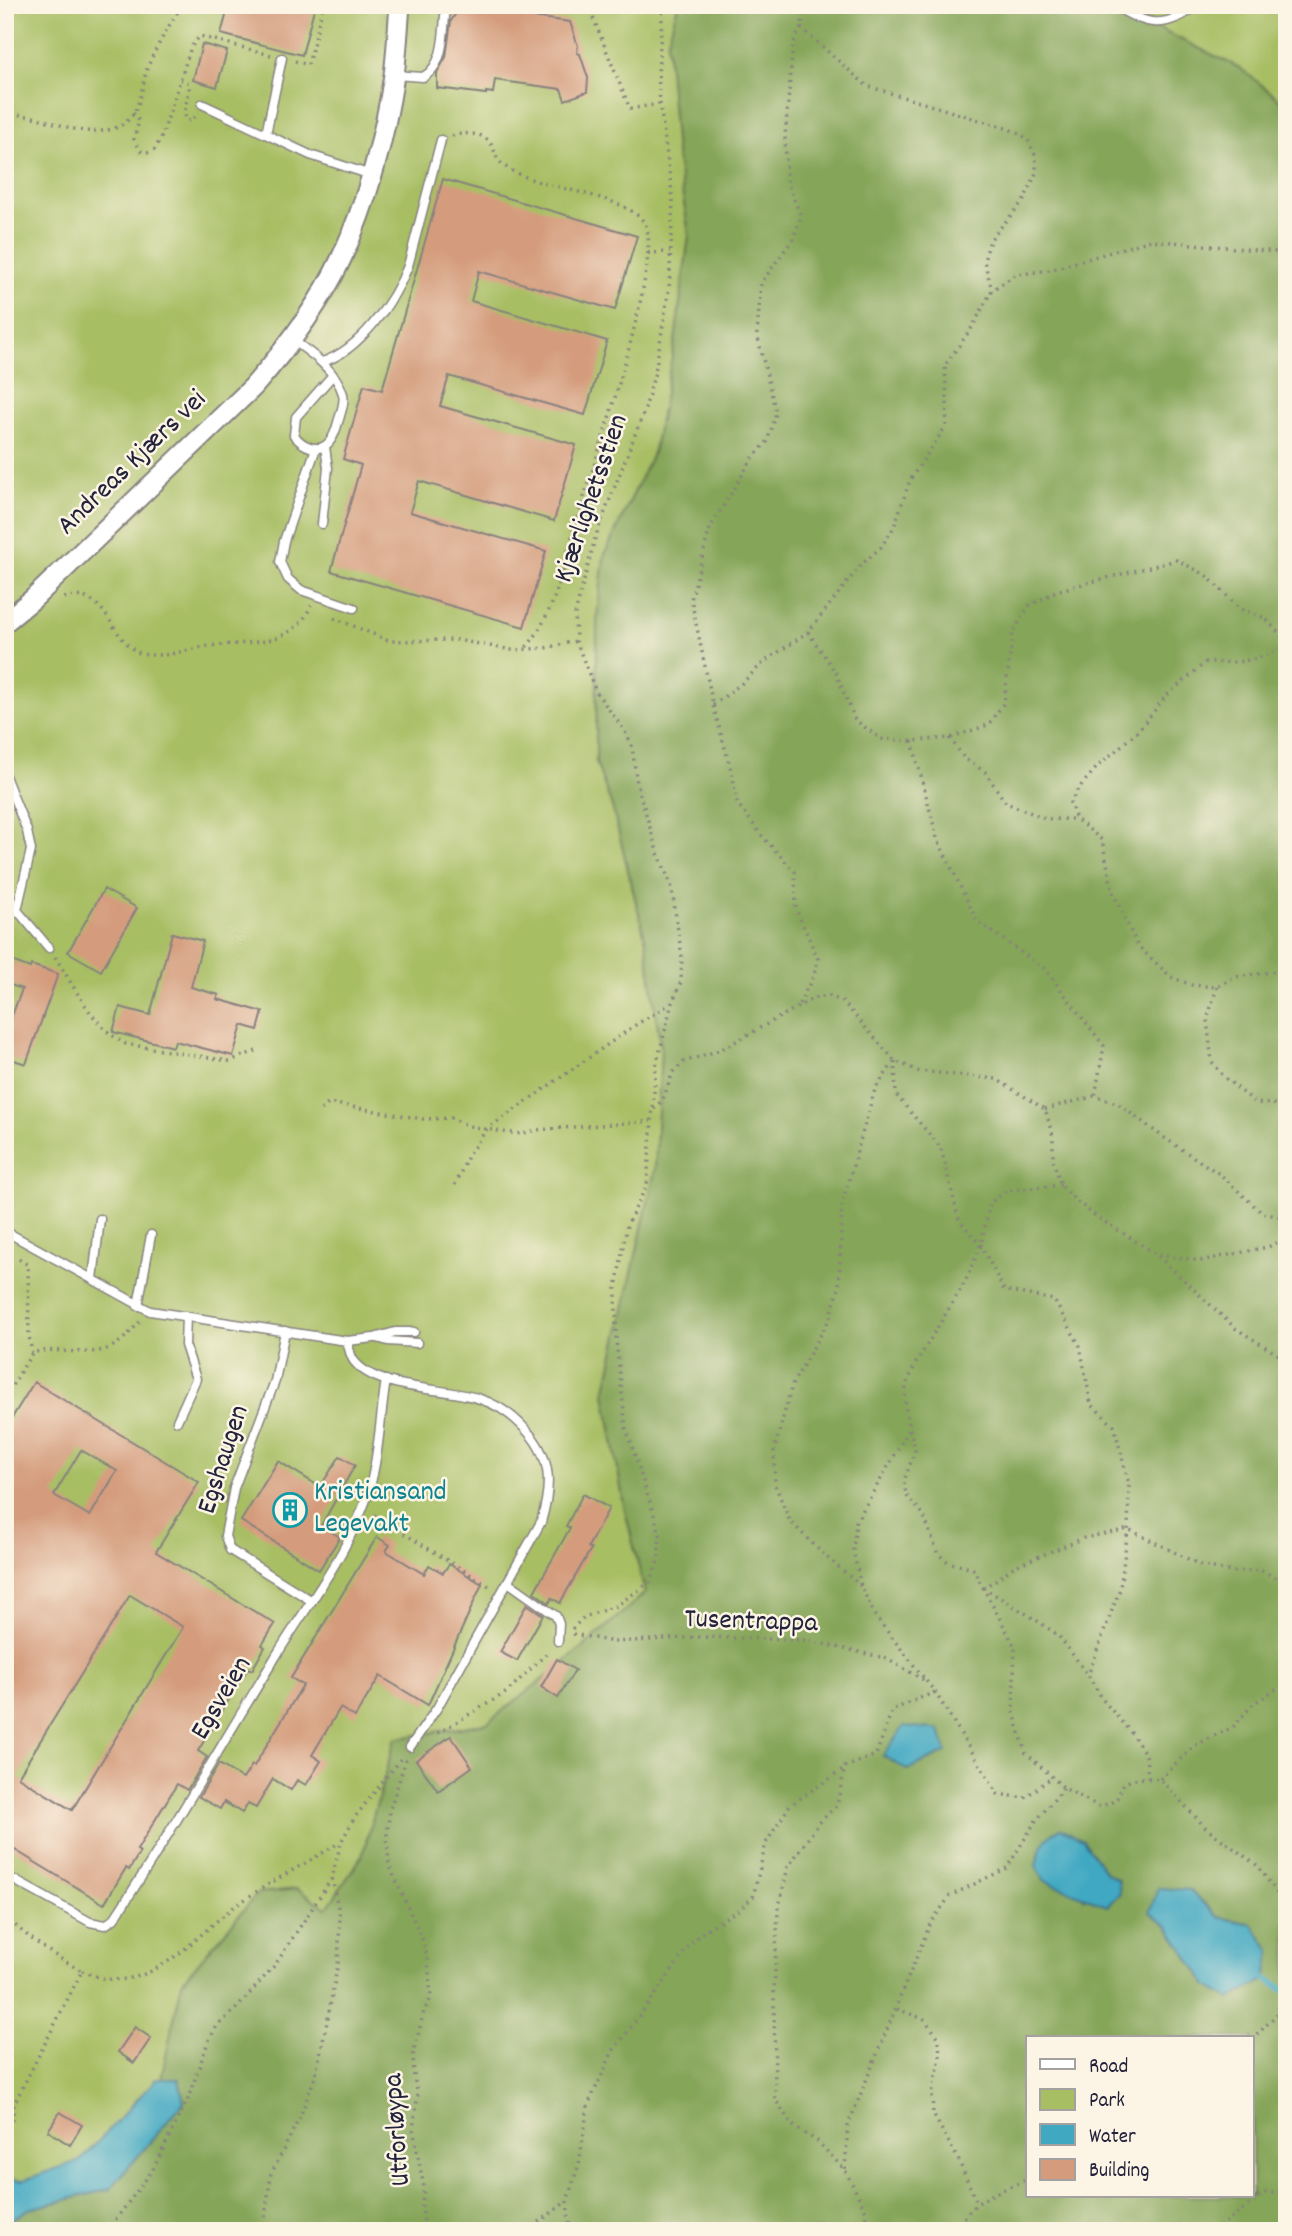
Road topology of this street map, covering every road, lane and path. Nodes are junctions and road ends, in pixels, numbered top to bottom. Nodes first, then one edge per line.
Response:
1 (183, 5) edge
2 (323, 5) edge
3 (400, 5) edge
4 (446, 5) edge
5 (588, 5) edge
6 (663, 5) edge
7 (806, 5) edge
8 (1113, 5) edge
9 (1198, 5) edge
10 (801, 28) junction
11 (282, 58) junction
12 (394, 75) junction
13 (201, 104) dead end
14 (660, 104) junction
15 (133, 113) junction
16 (5, 116) edge
17 (267, 134) junction
18 (441, 140) joint
19 (371, 175) junction
20 (670, 252) junction
21 (647, 253) junction
22 (1287, 253) edge
23 (992, 290) junction
24 (291, 339) junction
25 (322, 362) junction
26 (332, 376) junction
27 (321, 447) junction
28 (322, 524) dead end
29 (313, 596) junction
30 (65, 598) dead end
31 (354, 608) dead end
32 (309, 609) junction
33 (316, 611) dead end
34 (323, 613) dead end
35 (5, 622) edge
36 (808, 632) junction
37 (576, 641) junction
38 (1287, 643) edge
39 (525, 648) junction
40 (713, 705) junction
41 (950, 738) junction
42 (912, 741) junction
43 (5, 776) edge
44 (1076, 818) junction
45 (49, 948) joint
46 (1287, 970) edge
47 (1217, 987) junction
48 (672, 1003) junction
49 (799, 1004) junction
50 (259, 1050) dead end
51 (895, 1061) junction
52 (1095, 1096) junction
53 (1287, 1105) edge
54 (1045, 1109) junction
55 (320, 1110) dead end
56 (652, 1110) junction
57 (651, 1121) junction
58 (487, 1129) junction
59 (455, 1185) dead end
60 (1061, 1185) junction
61 (100, 1219) dead end
62 (1287, 1219) edge
63 (5, 1231) edge
64 (150, 1235) dead end
65 (1287, 1238) edge
66 (981, 1245) junction
67 (1157, 1254) junction
68 (19, 1259) dead end
69 (93, 1279) junction
70 (138, 1306) junction
71 (150, 1311) junction
72 (186, 1316) junction
73 (285, 1331) junction
74 (414, 1332) dead end
75 (374, 1338) junction
76 (347, 1341) junction
77 (417, 1343) dead end
78 (32, 1353) junction
79 (1287, 1360) edge
80 (386, 1380) junction
81 (5, 1397) edge
82 (177, 1421) dead end
83 (909, 1430) junction
84 (363, 1509) junction
85 (1128, 1529) junction
86 (508, 1582) junction
87 (1287, 1583) edge
88 (861, 1586) junction
89 (984, 1588) junction
90 (501, 1594) junction
91 (312, 1601) junction
92 (567, 1633) joint
93 (558, 1642) joint
94 (1088, 1675) junction
95 (927, 1681) junction
96 (1287, 1682) edge
97 (935, 1692) junction
98 (410, 1747) junction
99 (845, 1768) junction
100 (1051, 1778) junction
101 (1148, 1778) junction
102 (1160, 1779) junction
103 (1064, 1788) junction
104 (341, 1842) junction
105 (5, 1875) edge
106 (332, 1878) junction
107 (1287, 1896) edge
108 (1286, 1905) edge
109 (5, 1916) edge
110 (1287, 1970) edge
111 (82, 1971) junction
112 (897, 2008) junction
113 (1254, 2038) edge
114 (12, 2123) dead end
115 (845, 2170) junction
116 (1026, 2180) edge
117 (1287, 2193) edge
118 (567, 2201) junction
119 (978, 2203) junction
120 (107, 2231) edge
121 (263, 2231) edge
122 (425, 2231) edge
123 (528, 2231) edge
124 (570, 2231) edge
125 (865, 2231) edge
126 (959, 2231) edge
127 (1214, 2231) edge

1 - 15 path
2 - 11 path
3 - 12 street, Andreas Kjærs vei
4 - 12 lane
5 - 14 path
6 - 14 path, Kjærlighetsstien
7 - 10 path
8 - 9 lane
10 - 23 path
10 - 40 path
11 - 15 path
11 - 17 lane
12 - 19 street, Andreas Kjærs vei
13 - 17 lane
14 - 20 path, Kjærlighetsstien
15 - 16 path
17 - 19 lane
18 - 21 path
18 - 25 lane
19 - 24 street, Andreas Kjærs vei
20 - 21 path
20 - 37 path, Kjærlighetsstien
21 - 39 path
22 - 23 path
23 - 36 path
24 - 25 lane
24 - 35 street, Andreas Kjærs vei
25 - 26 lane
26 - 27 lane
26 - 27 lane
27 - 28 lane
27 - 29 lane
29 - 31 lane
29 - 32 path
30 - 32 path
32 - 33 path
34 - 39 path
36 - 40 path
36 - 42 path
37 - 39 path
37 - 48 path, Kjærlighetsstien
38 - 41 path
38 - 44 path
40 - 49 path
41 - 42 path
41 - 44 path
42 - 52 path
43 - 45 lane
44 - 47 path
45 - 50 path
46 - 47 path
47 - 53 path
48 - 56 path, Kjærlighetsstien
48 - 58 path
49 - 51 path
49 - 56 path
51 - 54 path
51 - 66 path
51 - 88 path
52 - 54 path
52 - 62 path
54 - 60 path
55 - 58 path
56 - 57 path, Kjærlighetsstien
57 - 58 path
57 - 92 path, Kjærlighetsstien
58 - 59 path
60 - 66 path
60 - 67 path
61 - 69 lane
63 - 69 lane
64 - 70 lane
65 - 67 path
66 - 83 path
66 - 85 path
67 - 79 path
68 - 78 path
69 - 70 lane
70 - 71 lane
71 - 72 lane
71 - 78 path
72 - 73 lane
72 - 82 lane
73 - 76 lane
73 - 91 lane, Egshaugen
74 - 75 lane
75 - 76 lane
75 - 77 lane
76 - 80 lane
78 - 81 path
80 - 84 lane, Egsveien
80 - 86 lane
83 - 88 path
83 - 89 path
84 - 90 path
84 - 91 lane, Egsveien
85 - 87 path
85 - 89 path
85 - 94 path
86 - 90 lane
86 - 93 lane
88 - 95 path
89 - 94 path
89 - 100 path
90 - 98 lane
91 - 105 lane, Egsveien
92 - 95 path, Tusentrappa
93 - 98 path
94 - 101 path
95 - 97 path
96 - 102 path
97 - 99 path
97 - 100 path
98 - 104 path
98 - 122 path, Utforløypa
99 - 115 path
99 - 118 path
100 - 103 path
101 - 102 path
101 - 103 path
102 - 108 path
103 - 112 path
104 - 106 path
104 - 111 path
106 - 120 path
106 - 121 path
107 - 108 path
109 - 111 path
110 - 113 path
111 - 114 path
112 - 115 path
112 - 119 path
115 - 125 path
116 - 119 path
117 - 127 path
118 - 123 path
118 - 124 path
119 - 126 path

